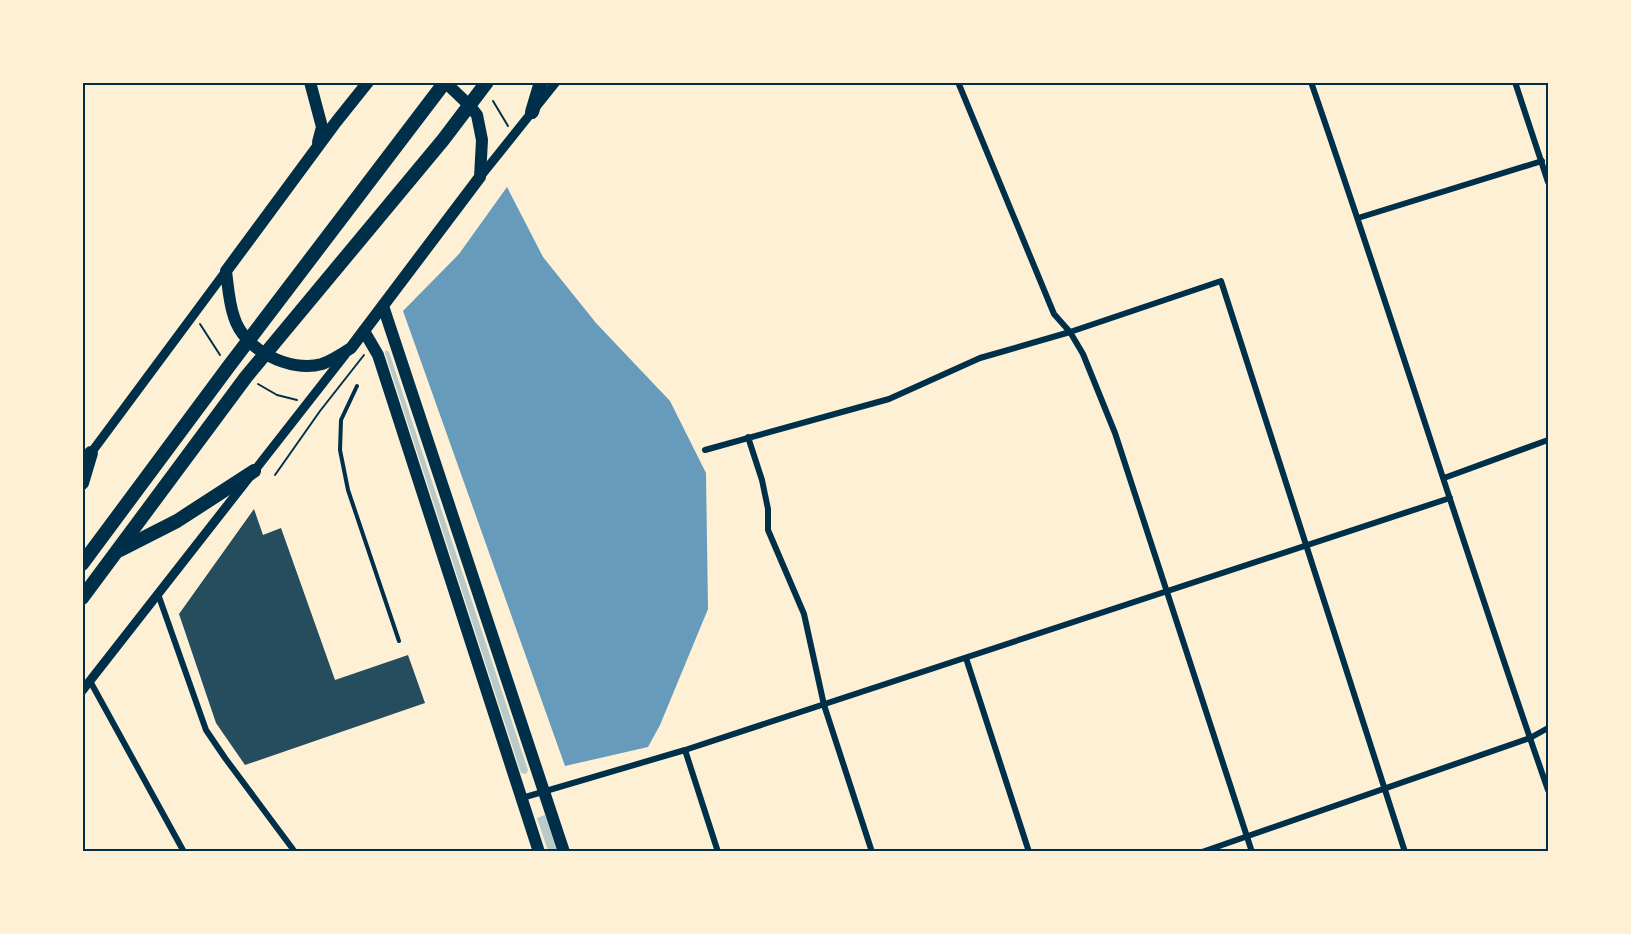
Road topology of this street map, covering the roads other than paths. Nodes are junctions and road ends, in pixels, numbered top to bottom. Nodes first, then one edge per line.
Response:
1 (310, 82) edge
2 (368, 82) edge
3 (445, 82) edge
4 (488, 82) edge
5 (541, 82) edge
6 (556, 82) edge
7 (958, 82) edge
8 (1311, 82) edge
9 (1515, 82) edge
10 (469, 105) junction
11 (532, 112) junction
12 (316, 149) junction
13 (1542, 161) junction
14 (480, 177) junction
15 (1548, 182) edge
16 (1359, 218) junction
17 (226, 271) junction
18 (383, 306) junction
19 (364, 332) junction
20 (1070, 332) junction
21 (248, 341) junction
22 (351, 348) junction
23 (266, 355) junction
24 (357, 386) dead end
25 (748, 437) junction
26 (1548, 440) edge
27 (705, 450) dead end
28 (91, 453) junction
29 (82, 465) edge
30 (255, 471) junction
31 (1444, 478) junction
32 (82, 483) edge
33 (1450, 498) junction
34 (1307, 546) junction
35 (116, 552) junction
36 (82, 564) edge
37 (1167, 592) junction
38 (158, 594) junction
39 (82, 598) edge
40 (399, 640) dead end
41 (966, 658) junction
42 (90, 681) junction
43 (82, 691) edge
44 (824, 705) junction
45 (1548, 728) edge
46 (1530, 738) junction
47 (685, 750) junction
48 (1384, 789) junction
49 (1548, 790) edge
50 (545, 791) junction
51 (521, 798) junction
52 (1247, 837) junction
53 (184, 852) edge
54 (295, 852) edge
55 (539, 852) edge
56 (564, 852) edge
57 (718, 852) edge
58 (872, 852) edge
59 (1029, 852) edge
60 (1202, 852) edge
61 (1252, 852) edge
62 (1405, 852) edge

1 - 12 main road
2 - 12 main road
3 - 10 main road
3 - 21 highway
4 - 10 highway
5 - 11 highway
6 - 11 street
7 - 20 street
8 - 16 street
9 - 13 street
10 - 14 main road
10 - 23 highway
11 - 14 street
12 - 17 main road
13 - 15 street
13 - 16 street
14 - 18 main road
16 - 31 street
17 - 21 main road
17 - 28 street
18 - 19 main road
18 - 50 main road
19 - 22 main road
19 - 51 main road
20 - 25 street
20 - 34 street
20 - 37 street
21 - 23 main road
21 - 36 highway
22 - 23 main road
22 - 30 street
23 - 35 highway
24 - 40 lane
25 - 27 street
25 - 44 street
26 - 31 street
28 - 29 street
28 - 32 highway
30 - 35 highway
30 - 38 street
31 - 33 street
33 - 34 street
33 - 46 street
34 - 37 street
34 - 48 street
35 - 39 highway
37 - 41 street
37 - 52 street
38 - 42 street
38 - 54 street
41 - 44 street
41 - 59 street
42 - 43 street
42 - 53 street
44 - 47 street
44 - 58 street
45 - 46 street
46 - 48 street
46 - 49 street
47 - 50 street
47 - 57 street
48 - 52 street
48 - 62 street
50 - 51 street
50 - 56 main road
51 - 55 main road
52 - 60 street
52 - 61 street

